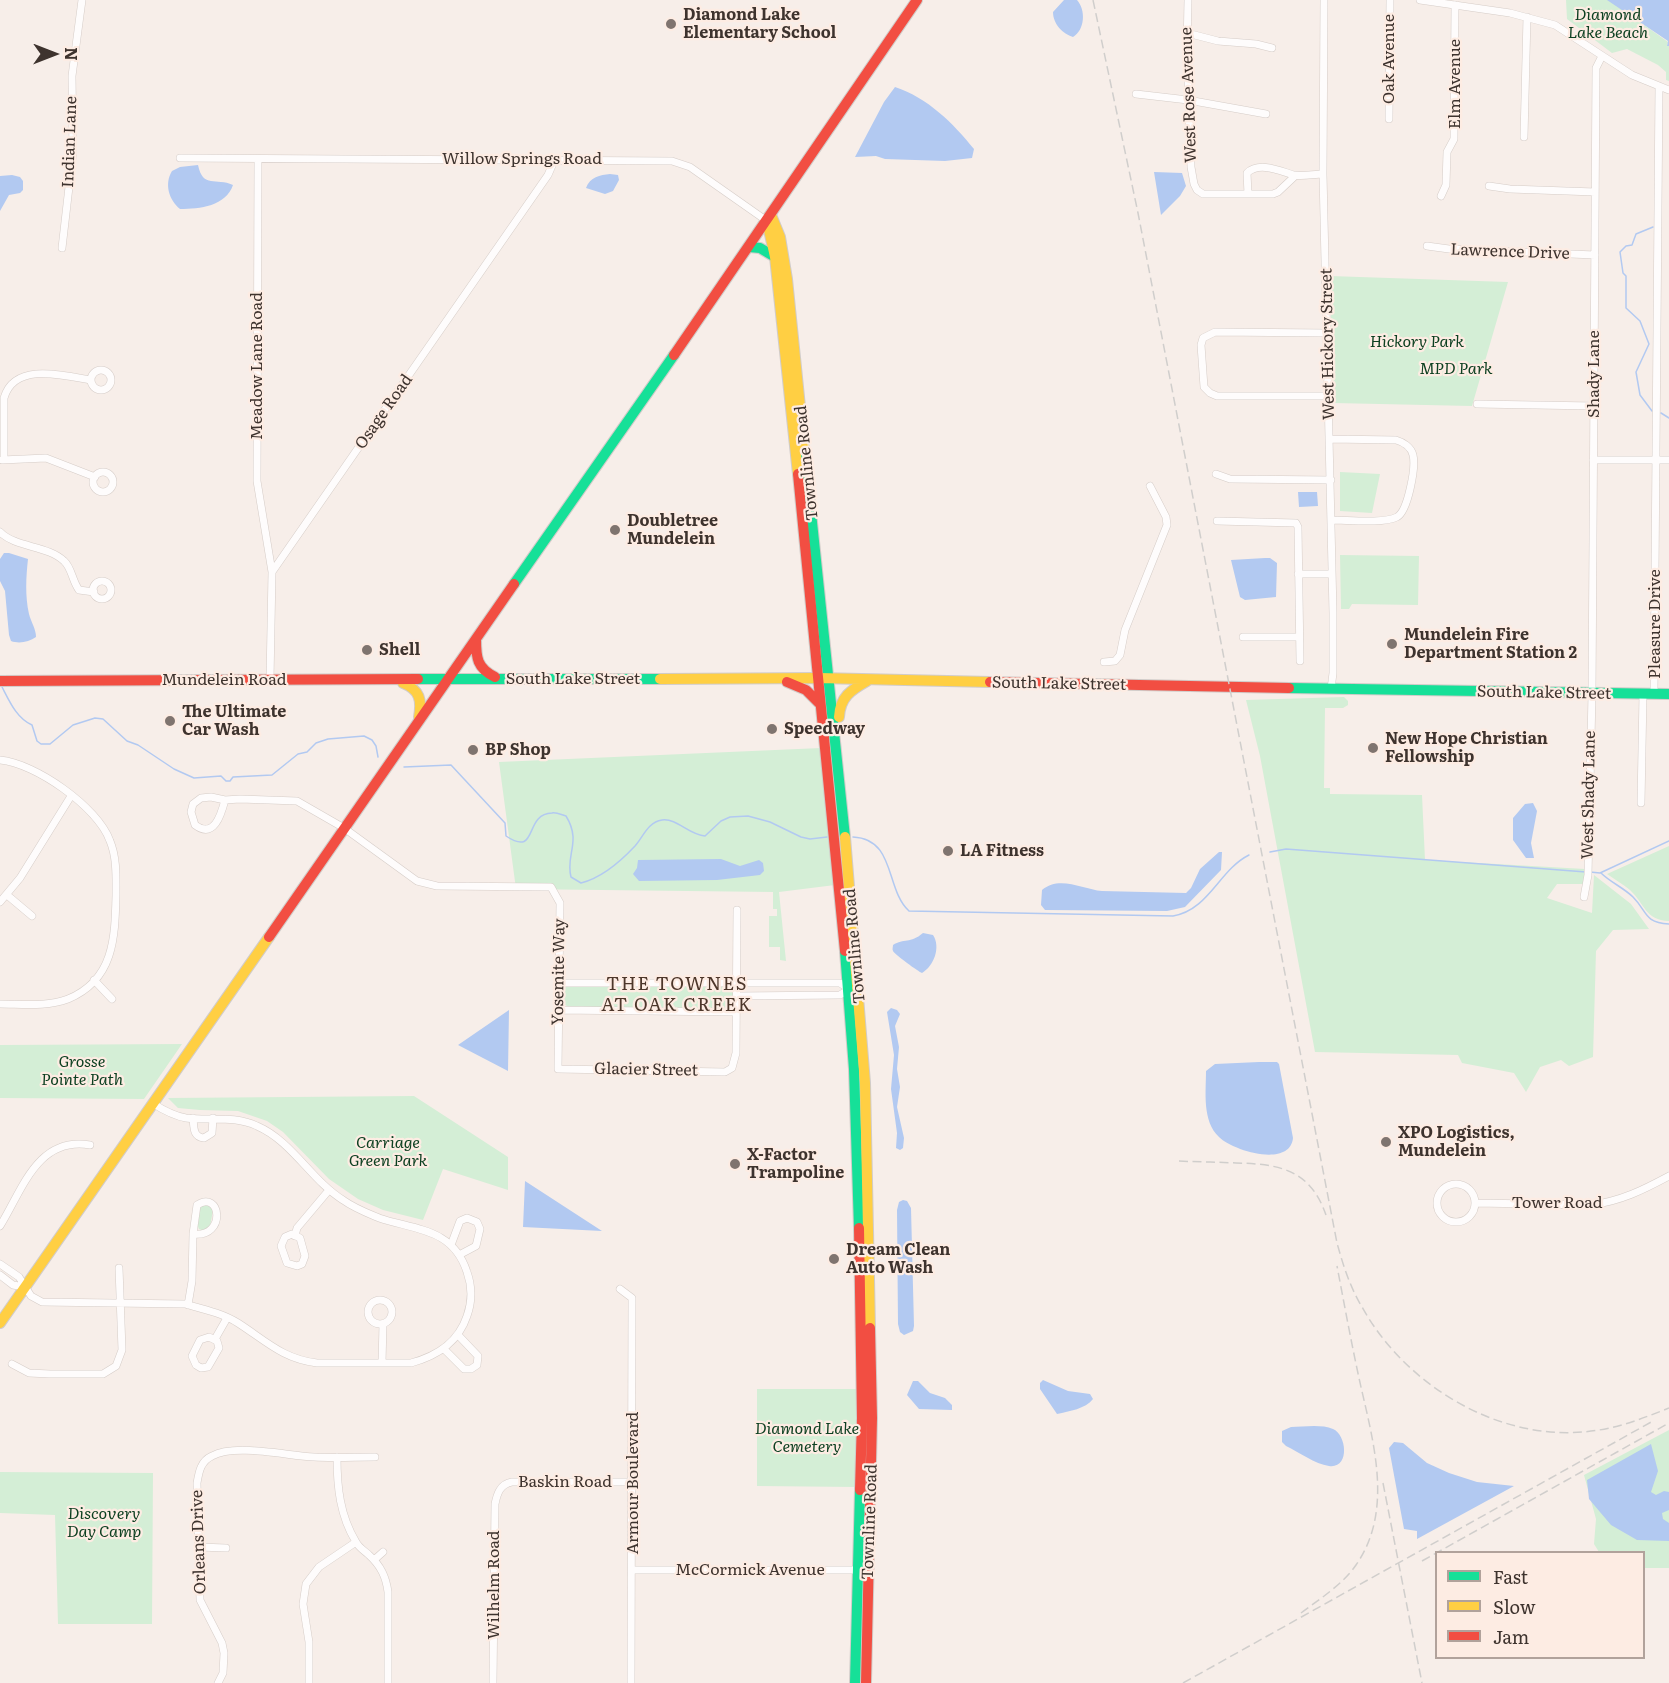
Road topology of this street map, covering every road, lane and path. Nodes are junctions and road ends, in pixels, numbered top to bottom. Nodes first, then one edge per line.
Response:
1 (82, 0) edge
2 (917, 0) edge
3 (1188, 0) edge
4 (1324, 0) edge
5 (1390, 0) edge
6 (1420, 0) edge
7 (1455, 5) junction
8 (1527, 17) junction
9 (1187, 33) junction
10 (1272, 48) dead end
11 (1602, 56) junction
12 (1659, 86) junction
13 (1669, 90) edge
14 (1136, 94) dead end
15 (1188, 100) junction
16 (1266, 114) dead end
17 (1389, 119) dead end
18 (1524, 137) dead end
19 (180, 158) dead end
20 (258, 159) junction
21 (554, 161) junction
22 (1323, 174) junction
23 (1295, 176) junction
24 (1489, 186) dead end
25 (1595, 192) junction
26 (1248, 194) junction
27 (1441, 195) dead end
28 (769, 218) junction
29 (1426, 246) dead end
30 (749, 247) junction
31 (62, 248) dead end
32 (1595, 255) junction
33 (775, 256) junction
34 (1328, 333) junction
35 (90, 380) dead end
36 (1329, 396) junction
37 (1478, 404) dead end
38 (1594, 406) junction
39 (1330, 439) junction
40 (2, 460) edge
41 (1593, 460) junction
42 (1656, 460) junction
43 (1669, 460) edge
44 (1216, 474) dead end
45 (95, 477) dead end
46 (1330, 480) junction
47 (1150, 486) dead end
48 (1331, 520) junction
49 (1217, 521) dead end
50 (0, 532) edge
51 (272, 572) junction
52 (1298, 574) junction
53 (1332, 574) junction
54 (94, 592) dead end
55 (1243, 637) dead end
56 (1299, 637) junction
57 (476, 639) junction
58 (1300, 661) dead end
59 (1104, 662) dead end
60 (772, 678) junction
61 (824, 678) junction
62 (448, 679) junction
63 (498, 679) junction
64 (270, 680) junction
65 (395, 680) junction
66 (870, 680) junction
67 (0, 681) edge
68 (1331, 689) junction
69 (1592, 694) junction
70 (1649, 694) junction
71 (1669, 694) edge
72 (823, 711) junction
73 (419, 721) junction
74 (837, 753) junction
75 (0, 760) edge
76 (71, 796) junction
77 (225, 800) junction
78 (1641, 803) dead end
79 (344, 828) junction
80 (7, 895) junction
81 (1584, 897) dead end
82 (0, 902) edge
83 (737, 910) dead end
84 (32, 916) dead end
85 (94, 980) junction
86 (559, 983) junction
87 (737, 983) junction
88 (849, 989) junction
89 (737, 996) junction
90 (112, 999) dead end
91 (0, 1004) edge
92 (558, 1011) junction
93 (736, 1012) junction
94 (558, 1070) joint
95 (152, 1103) junction
96 (193, 1118) junction
97 (213, 1118) junction
98 (90, 1145) dead end
99 (1669, 1176) edge
100 (329, 1190) junction
101 (1475, 1203) junction
102 (0, 1226) edge
103 (193, 1234) junction
104 (295, 1236) junction
105 (451, 1245) junction
106 (459, 1255) junction
107 (0, 1264) edge
108 (120, 1268) dead end
109 (0, 1275) edge
110 (24, 1287) junction
111 (620, 1289) dead end
112 (122, 1303) junction
113 (188, 1305) junction
114 (227, 1318) junction
115 (0, 1323) edge
116 (383, 1324) dead end
117 (458, 1335) junction
118 (215, 1339) junction
119 (444, 1349) junction
120 (382, 1363) junction
121 (12, 1364) dead end
122 (337, 1457) junction
123 (375, 1457) dead end
124 (633, 1482) junction
125 (501, 1489) joint
126 (356, 1542) junction
127 (199, 1547) junction
128 (226, 1548) dead end
129 (383, 1552) dead end
130 (374, 1560) junction
131 (632, 1570) junction
132 (863, 1570) junction
133 (218, 1683) edge
134 (309, 1683) edge
135 (388, 1683) edge
136 (493, 1683) edge
137 (631, 1683) edge
138 (855, 1683) edge
139 (866, 1683) edge

1 - 31 street, Indian Lane
2 - 28 main road
3 - 9 street, West Rose Avenue
4 - 22 street, West Hickory Street
5 - 17 street, Oak Avenue
6 - 7 street
7 - 8 street
7 - 27 street, Elm Avenue
8 - 11 street
8 - 18 street
9 - 10 street
9 - 15 street, West Rose Avenue
11 - 12 street
11 - 25 street, Shady Lane
12 - 13 street
12 - 42 street, Pleasure Drive
14 - 15 street
15 - 16 street
15 - 26 street, West Rose Avenue
19 - 20 street, Willow Springs Road
20 - 21 street, Willow Springs Road
20 - 51 street, Meadow Lane Road
21 - 28 street, Willow Springs Road
21 - 51 street, Osage Road
22 - 23 street
22 - 34 street, West Hickory Street
23 - 26 street, West Rose Avenue
23 - 26 street
24 - 25 street
25 - 32 street, Shady Lane
28 - 30 main road
28 - 33 main road, Townline Road
28 - 61 main road, Townline Road
29 - 32 street, Lawrence Drive
30 - 33 main road
30 - 57 main road
32 - 38 street, Shady Lane
33 - 61 main road, Townline Road
34 - 36 street, West Hickory Street
34 - 36 street
35 - 40 street
36 - 39 street, West Hickory Street
37 - 38 street
38 - 41 street, Shady Lane
39 - 46 street, West Hickory Street
39 - 48 street
40 - 45 street
41 - 42 street
41 - 69 street, Shady Lane
42 - 43 street
42 - 70 street, Pleasure Drive
44 - 46 street
46 - 48 street, West Hickory Street
47 - 59 street
48 - 53 street, West Hickory Street
49 - 52 street
50 - 54 street
51 - 64 street
52 - 53 street
52 - 56 street
53 - 68 street, West Hickory Street
55 - 56 street
56 - 58 street
57 - 62 main road
57 - 63 main road
60 - 61 main road, South Lake Street
60 - 63 main road, South Lake Street
60 - 72 main road
61 - 66 main road, South Lake Street
61 - 72 main road, Townline Road
61 - 74 main road, Townline Road
62 - 63 main road, South Lake Street
62 - 65 main road, Mundelein Road
62 - 73 main road
64 - 65 main road, Mundelein Road
64 - 67 main road, Mundelein Road
65 - 73 main road
66 - 68 main road, South Lake Street
66 - 74 main road
68 - 69 main road, South Lake Street
69 - 70 main road, South Lake Street
69 - 81 street, West Shady Lane
70 - 71 main road, South Lake Street
70 - 78 street, Pleasure Drive
72 - 88 main road, Townline Road
73 - 79 main road
74 - 132 main road, Townline Road
75 - 76 street
76 - 80 street
76 - 85 street
77 - 77 street
77 - 79 street
79 - 86 street, Yosemite Way
79 - 95 main road
80 - 82 street
80 - 84 street
83 - 87 street
85 - 90 street
85 - 91 street
86 - 87 street
86 - 92 street, Yosemite Way
87 - 88 street
87 - 89 street
88 - 89 street
88 - 132 main road, Townline Road
89 - 93 street
92 - 93 street
92 - 94 street, Yosemite Way
93 - 94 street, Glacier Street
95 - 96 street
95 - 110 main road
96 - 97 street
96 - 97 street
97 - 100 street
98 - 102 street
99 - 101 street, Tower Road
100 - 104 street
100 - 105 street
101 - 101 street
103 - 103 street
103 - 113 street
104 - 104 street
105 - 106 street
105 - 106 street
106 - 117 street
107 - 110 street
108 - 112 street
109 - 110 street
110 - 112 street
110 - 115 main road
111 - 124 street, Armour Boulevard
112 - 113 street
112 - 121 street
113 - 114 street
114 - 118 street
114 - 120 street
116 - 120 street
117 - 119 street
117 - 119 street
118 - 118 street
119 - 120 street
122 - 123 street, Orleans Drive
122 - 126 street
122 - 127 street, Orleans Drive
124 - 125 street, Baskin Road
124 - 131 street, Armour Boulevard
125 - 136 street, Wilhelm Road
126 - 130 street
126 - 134 street
127 - 128 street
127 - 133 street, Orleans Drive
129 - 130 street
130 - 135 street
131 - 132 street, McCormick Avenue
131 - 137 street, Armour Boulevard
132 - 138 main road, Townline Road
132 - 139 main road, Townline Road

